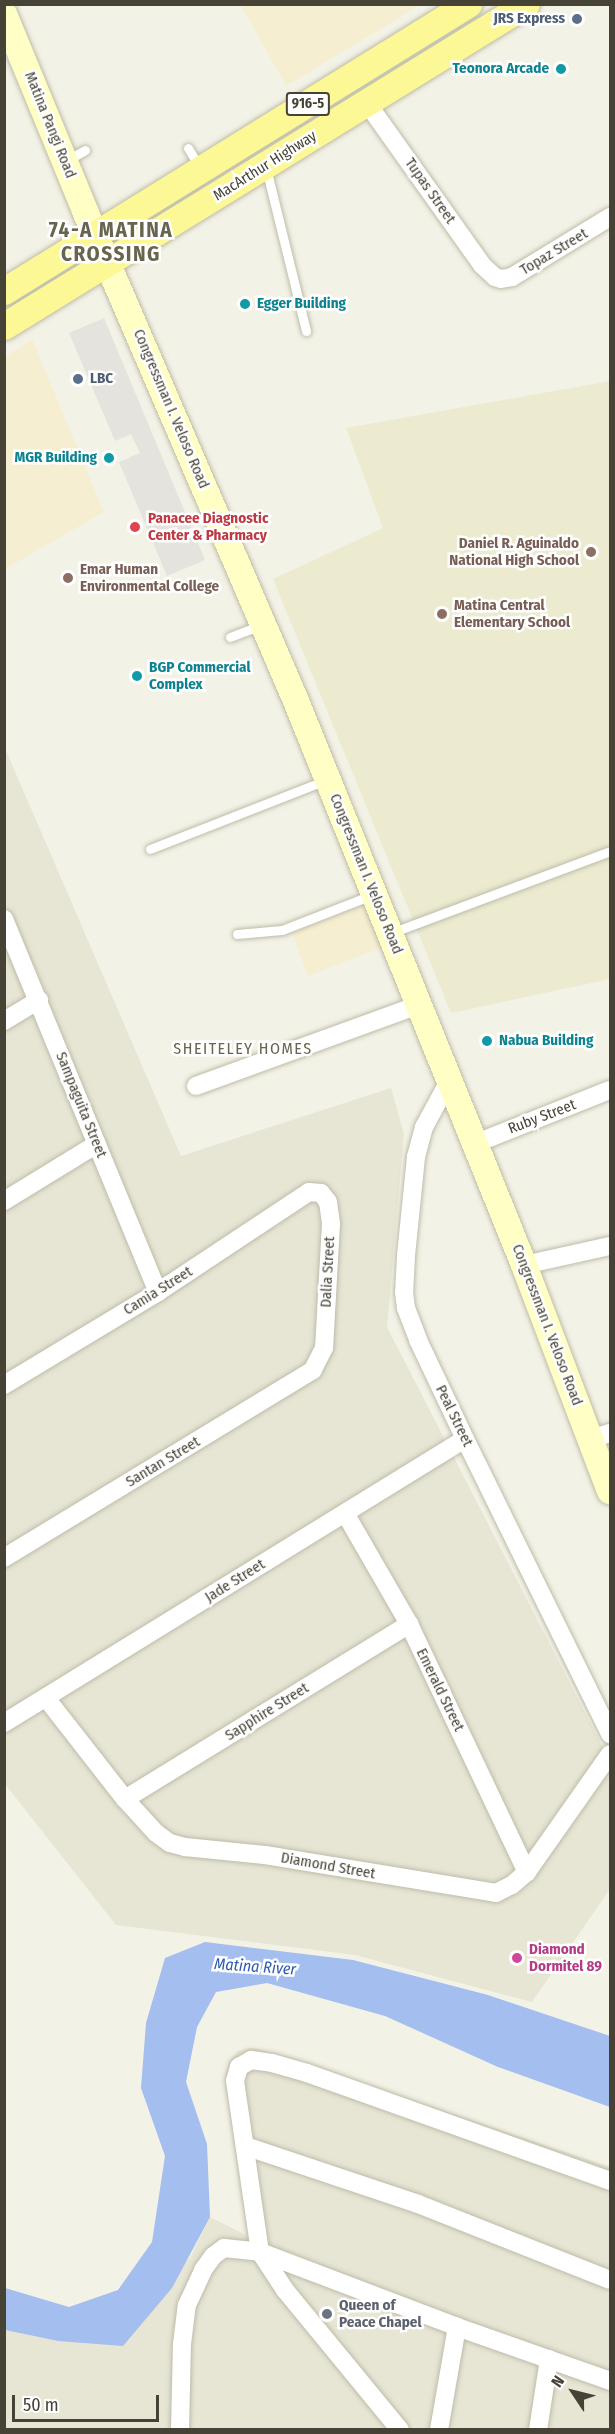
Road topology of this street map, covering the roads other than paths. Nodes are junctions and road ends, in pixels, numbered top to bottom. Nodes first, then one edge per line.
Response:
1 (526, 4) edge
2 (457, 8) edge
3 (4, 14) edge
4 (470, 39) junction
5 (367, 103) junction
6 (265, 166) junction
7 (610, 217) edge
8 (96, 236) junction
9 (107, 263) junction
10 (495, 277) joint
11 (4, 291) edge
12 (4, 327) edge
13 (306, 331) dead end
14 (263, 624) junction
15 (230, 638) dead end
16 (328, 780) junction
17 (150, 849) dead end
18 (610, 850) edge
19 (375, 894) junction
20 (4, 919) edge
21 (237, 933) dead end
22 (390, 933) junction
23 (39, 1000) junction
24 (419, 1005) junction
25 (4, 1021) edge
26 (449, 1081) junction
27 (196, 1086) dead end
28 (610, 1090) edge
29 (97, 1144) junction
30 (474, 1144) junction
31 (309, 1192) joint
32 (4, 1201) edge
33 (610, 1246) edge
34 (524, 1264) junction
35 (158, 1292) junction
36 (318, 1363) joint
37 (4, 1385) edge
38 (601, 1436) edge
39 (465, 1439) junction
40 (610, 1491) edge
41 (345, 1513) junction
42 (4, 1558) edge
43 (409, 1624) junction
44 (46, 1698) junction
45 (4, 1723) edge
46 (610, 1734) edge
47 (610, 1754) edge
48 (125, 1799) junction
49 (527, 1872) junction
50 (245, 2146) junction
51 (610, 2181) edge
52 (261, 2252) junction
53 (610, 2280) edge
54 (457, 2327) junction
55 (549, 2359) junction
56 (610, 2381) edge
57 (180, 2430) edge
58 (400, 2430) edge
59 (439, 2430) edge
60 (538, 2430) edge

1 - 4 main road, MacArthur Highway / 916-5
2 - 4 street
2 - 8 main road, MacArthur Highway / 916-5
3 - 8 main road, Matina Pangi Road
4 - 5 main road, MacArthur Highway / 916-5
5 - 6 main road, MacArthur Highway / 916-5
5 - 10 street, Tupas Street
6 - 9 main road, MacArthur Highway / 916-5
6 - 13 lane
7 - 10 street, Topaz Street
8 - 9 main road, Matina Pangi Road
8 - 11 main road, MacArthur Highway / 916-5
9 - 12 main road, MacArthur Highway / 916-5
9 - 14 main road, Congressman I. Veloso Road
14 - 15 lane
14 - 16 main road, Congressman I. Veloso Road
16 - 17 lane
16 - 19 main road, Congressman I. Veloso Road
18 - 22 lane
19 - 21 lane
19 - 22 main road, Congressman I. Veloso Road
20 - 23 street, Sampaguita Street
22 - 24 main road, Congressman I. Veloso Road
23 - 25 street
23 - 29 street, Sampaguita Street
24 - 26 main road, Congressman I. Veloso Road
24 - 27 street
26 - 30 main road, Congressman I. Veloso Road
26 - 39 street, Peal Street
28 - 30 street, Ruby Street
29 - 32 street
29 - 35 street, Sampaguita Street
30 - 34 main road, Congressman I. Veloso Road
31 - 35 street, Camia Street
31 - 36 street, Dalia Street
33 - 34 street
34 - 38 main road, Congressman I. Veloso Road
35 - 37 street, Camia Street
36 - 42 street, Santan Street
38 - 40 main road, Congressman I. Veloso Road
39 - 41 street, Jade Street
39 - 46 street, Peal Street
41 - 43 street, Emerald Street
41 - 44 street, Jade Street
43 - 48 street, Sapphire Street
43 - 49 street, Emerald Street
44 - 45 street, Jade Street
44 - 48 street, Diamond Street
47 - 49 street, Diamond Street
48 - 49 street, Diamond Street
50 - 51 street
50 - 52 street
50 - 53 street
52 - 54 street
52 - 57 street
52 - 58 street
54 - 55 street
54 - 59 street
55 - 56 street
55 - 60 street

